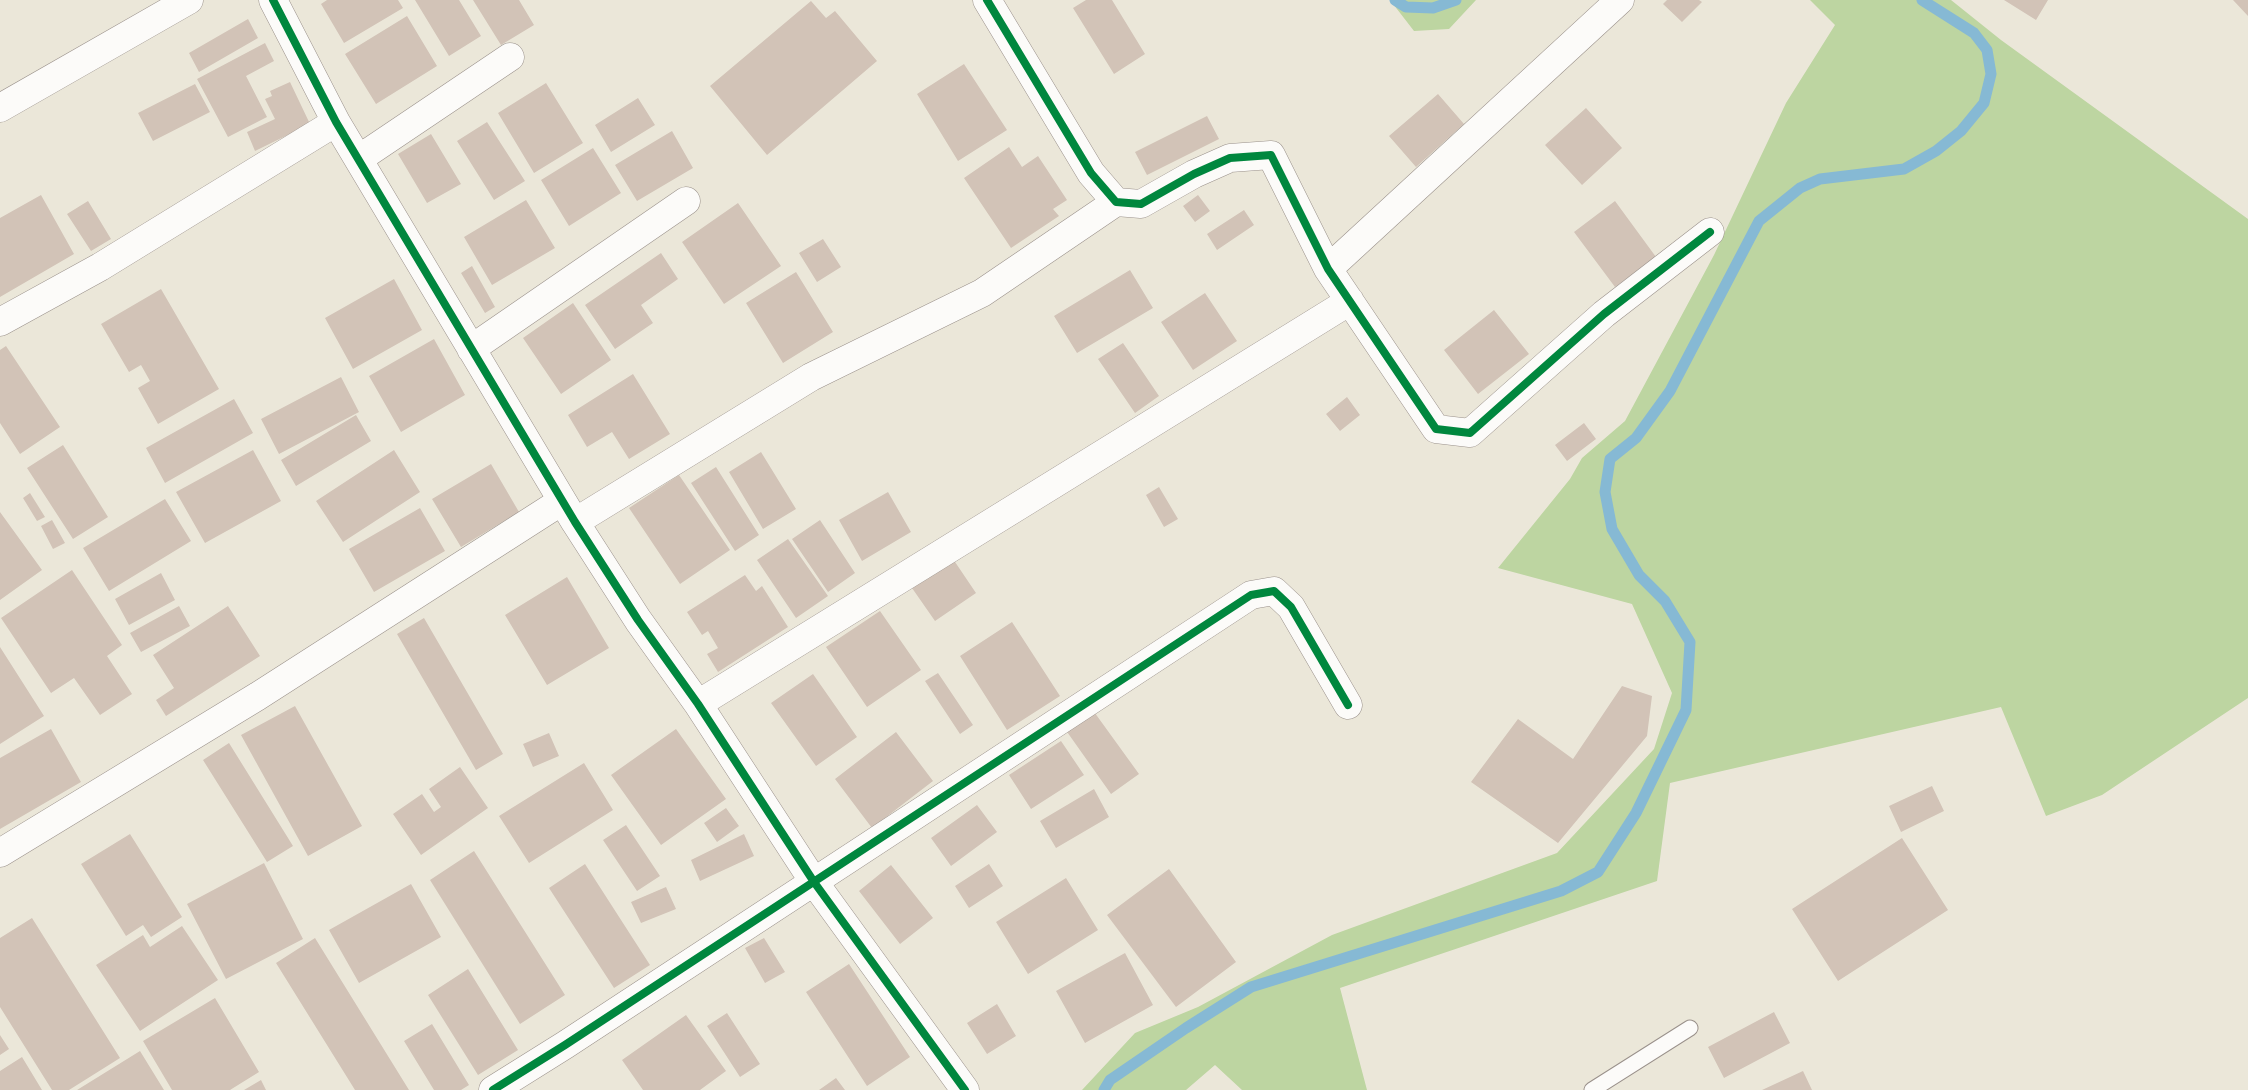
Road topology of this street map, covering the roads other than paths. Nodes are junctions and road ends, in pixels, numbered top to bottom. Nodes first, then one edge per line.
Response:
1 (189, 0) edge
2 (273, 0) edge
3 (987, 0) edge
4 (1620, 0) edge
5 (510, 57) dead end
6 (0, 108) edge
7 (336, 122) junction
8 (360, 158) junction
9 (686, 201) dead end
10 (1116, 202) junction
11 (1710, 232) dead end
12 (1328, 269) junction
13 (1350, 301) junction
14 (0, 322) edge
15 (471, 349) junction
16 (568, 511) junction
17 (698, 704) junction
18 (1348, 705) dead end
19 (0, 853) edge
20 (814, 882) junction
21 (1690, 1028) dead end
22 (493, 1090) edge
23 (965, 1090) edge
24 (1592, 1090) edge

1 - 6 street
2 - 7 street
3 - 10 street
4 - 12 street
5 - 8 street
7 - 8 street
7 - 14 street
8 - 15 street
9 - 15 street
10 - 12 street
10 - 16 street
11 - 13 street
12 - 13 street
13 - 17 street
15 - 16 street
16 - 17 street
16 - 19 street
17 - 20 street
18 - 20 street
20 - 22 street
20 - 23 street
21 - 24 lane

